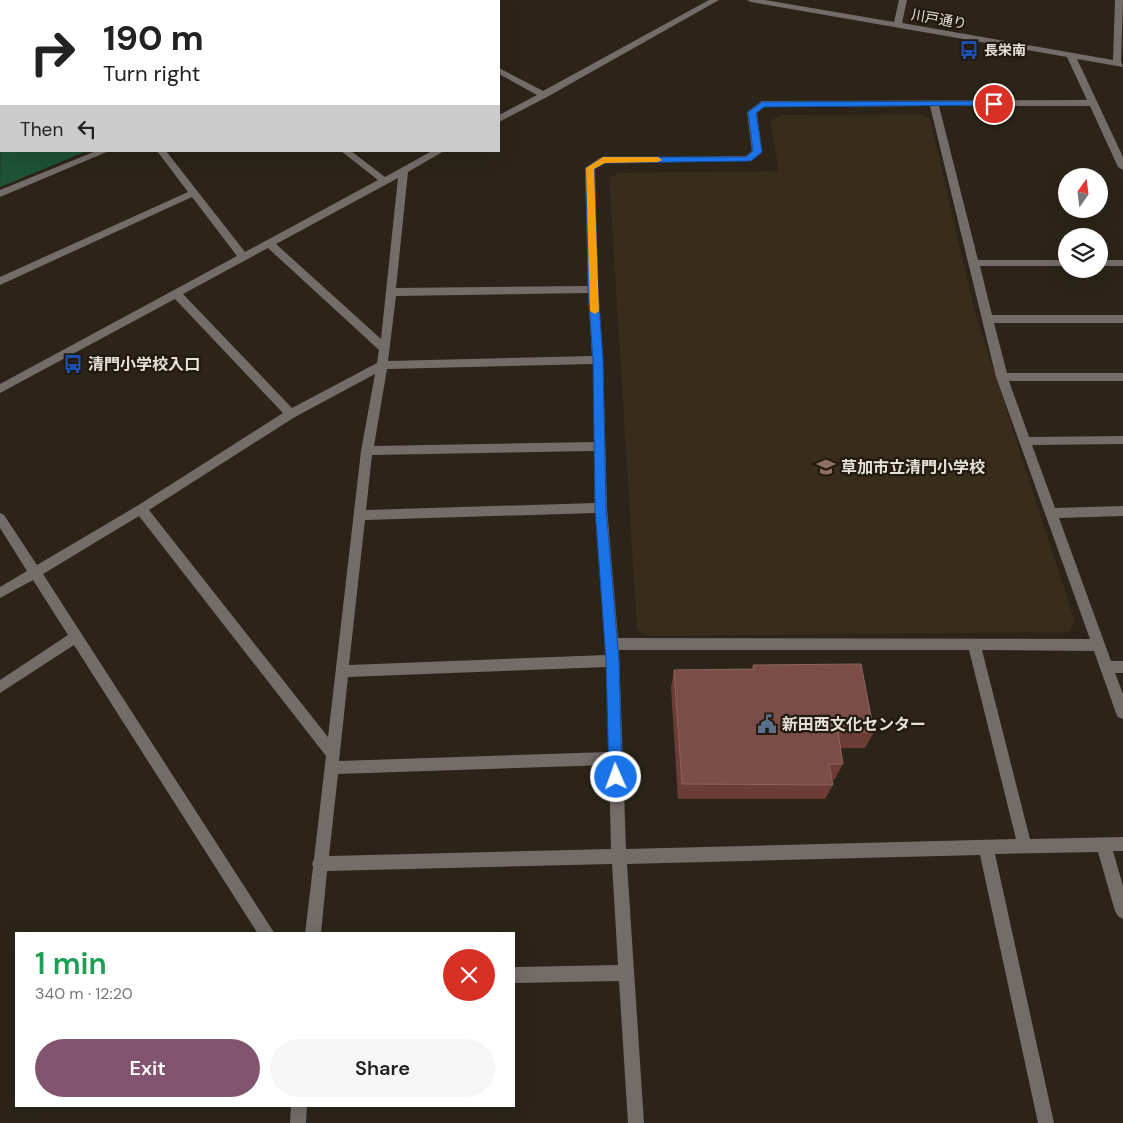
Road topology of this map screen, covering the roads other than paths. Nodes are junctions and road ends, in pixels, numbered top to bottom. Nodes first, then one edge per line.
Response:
1 (715, 0) edge
2 (751, 0) edge
3 (903, 0) edge
4 (1119, 0) edge
5 (896, 25) junction
6 (1071, 56) junction
7 (1120, 64) edge
8 (500, 72) edge
9 (544, 95) junction
10 (1092, 103) junction
11 (934, 104) junction
12 (500, 118) edge
13 (103, 152) edge
14 (162, 152) edge
15 (346, 152) edge
16 (438, 152) edge
17 (1122, 165) edge
18 (403, 171) junction
19 (385, 180) junction
20 (193, 193) junction
21 (0, 194) edge
22 (270, 244) junction
23 (244, 258) junction
24 (974, 263) junction
25 (1058, 263) edge
26 (1108, 263) edge
27 (1123, 263) edge
28 (0, 281) edge
29 (593, 289) junction
30 (391, 292) junction
31 (176, 294) junction
32 (1123, 319) edge
33 (988, 320) junction
34 (385, 349) junction
35 (598, 360) junction
36 (383, 365) junction
37 (1123, 377) edge
38 (1002, 378) junction
39 (0, 389) edge
40 (291, 414) junction
41 (1123, 440) edge
42 (1025, 441) junction
43 (600, 446) junction
44 (367, 451) junction
45 (601, 508) junction
46 (141, 509) junction
47 (1123, 511) edge
48 (1050, 513) junction
49 (359, 515) junction
50 (0, 518) edge
51 (35, 572) junction
52 (0, 593) edge
53 (76, 637) junction
54 (611, 644) junction
55 (974, 645) junction
56 (1098, 645) junction
57 (612, 661) junction
58 (1106, 667) junction
59 (1123, 667) edge
60 (343, 671) junction
61 (0, 687) edge
62 (1123, 713) edge
63 (615, 758) junction
64 (332, 761) junction
65 (1103, 844) junction
66 (1123, 844) edge
67 (1026, 847) junction
68 (986, 848) junction
69 (619, 855) junction
70 (319, 864) junction
71 (1123, 911) edge
72 (266, 932) edge
73 (313, 932) edge
74 (626, 973) junction
75 (515, 975) edge
76 (299, 1107) edge
77 (298, 1123) edge
78 (636, 1123) edge
79 (1046, 1123) edge

1 - 9 street
2 - 5 street, 川戸通り
3 - 5 street
4 - 7 street
5 - 6 street, 川戸通り
6 - 7 street, 川戸通り
6 - 10 street
8 - 9 street
9 - 12 street
10 - 11 street
10 - 17 street
11 - 24 street
11 - 29 street
13 - 21 street
14 - 20 street
15 - 19 street
16 - 18 street
18 - 19 street
18 - 30 street
19 - 22 street
20 - 23 street
20 - 28 street
22 - 23 street
22 - 34 street
23 - 31 street
24 - 25 street
24 - 33 street
26 - 27 street
29 - 30 street
29 - 35 street
30 - 34 street
31 - 39 street
31 - 40 street
32 - 33 street
33 - 38 street
34 - 36 street
35 - 36 street
35 - 43 street
36 - 40 street
36 - 44 street
37 - 38 street
38 - 42 street
40 - 46 street
41 - 42 street
42 - 48 street
43 - 44 street
43 - 45 street
44 - 49 street
45 - 49 street
45 - 54 street
46 - 51 street
46 - 64 street
47 - 48 street
48 - 56 street
49 - 60 street
50 - 51 street
51 - 52 street
51 - 53 street
53 - 61 street
53 - 72 street
54 - 55 street
54 - 57 street
55 - 56 street
55 - 67 street
56 - 58 street
57 - 60 street
57 - 63 street
58 - 59 street
58 - 62 street
60 - 64 street
63 - 64 street
63 - 69 street
64 - 70 street
65 - 66 street
65 - 67 street
65 - 71 street
67 - 68 street
68 - 69 street
68 - 79 street
69 - 70 street
69 - 74 street
70 - 73 street
74 - 75 street
74 - 78 street
76 - 77 street

